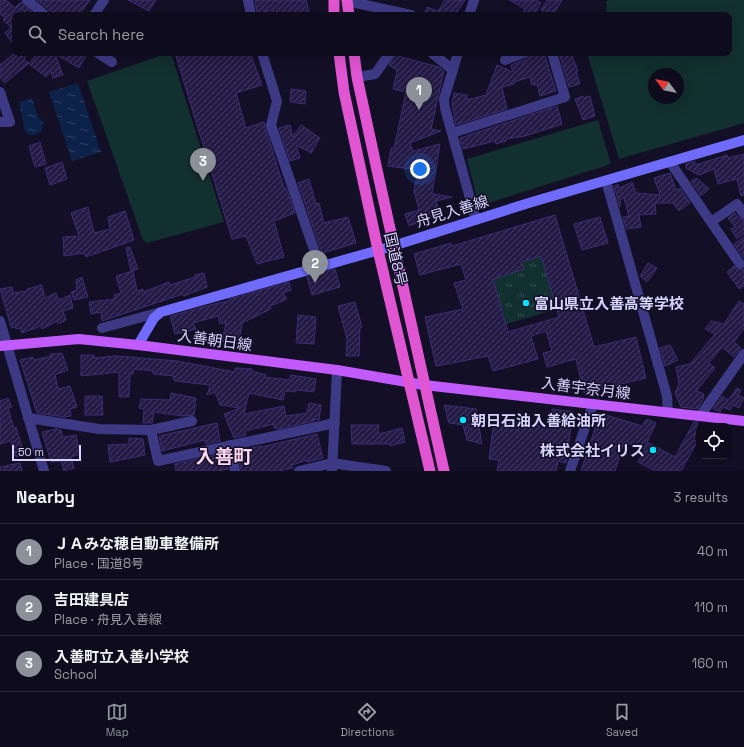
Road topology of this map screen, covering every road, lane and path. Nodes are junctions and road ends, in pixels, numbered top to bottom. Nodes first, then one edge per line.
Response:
1 (27, 0) edge
2 (104, 0) edge
3 (248, 0) edge
4 (334, 0) edge
5 (347, 0) edge
6 (474, 0) edge
7 (41, 12) edge
8 (96, 12) edge
9 (250, 12) edge
10 (334, 12) edge
11 (349, 12) edge
12 (398, 12) edge
13 (470, 12) edge
14 (103, 56) edge
15 (263, 56) edge
16 (339, 56) edge
17 (354, 56) edge
18 (388, 56) edge
19 (436, 56) edge
20 (457, 56) edge
21 (515, 56) edge
22 (553, 56) edge
23 (505, 60) dead end
24 (112, 62) dead end
25 (453, 70) junction
26 (358, 77) junction
27 (0, 92) edge
28 (0, 122) edge
29 (452, 133) junction
30 (744, 140) edge
31 (670, 162) junction
32 (606, 181) junction
33 (744, 214) edge
34 (476, 220) junction
35 (710, 222) junction
36 (393, 246) junction
37 (378, 250) junction
38 (740, 264) dead end
39 (320, 267) junction
40 (161, 312) junction
41 (0, 321) edge
42 (102, 328) dead end
43 (138, 345) junction
44 (4, 346) edge
45 (744, 354) edge
46 (337, 370) junction
47 (410, 382) junction
48 (424, 385) junction
49 (593, 404) junction
50 (668, 412) junction
51 (700, 416) junction
52 (28, 418) junction
53 (192, 421) dead end
54 (744, 421) edge
55 (335, 423) junction
56 (152, 430) junction
57 (230, 445) junction
58 (332, 467) edge
59 (44, 471) edge
60 (235, 471) edge
61 (299, 471) edge
62 (386, 471) edge
63 (430, 471) edge
64 (444, 471) edge
65 (570, 471) edge

1 - 7 street
2 - 8 street
3 - 9 street
4 - 10 highway
5 - 11 highway
5 - 12 street
6 - 13 street
14 - 24 street
15 - 39 street
16 - 37 highway, 国道8号
17 - 26 highway, 国道8号
18 - 26 street
19 - 25 street
20 - 25 street
21 - 23 street
22 - 29 street
25 - 29 street
26 - 36 highway, 国道8号
27 - 28 street
29 - 34 street
30 - 31 main road, 舟見入善線
31 - 32 main road, 舟見入善線
31 - 35 street
32 - 34 main road, 舟見入善線
32 - 50 street
33 - 35 street
34 - 36 main road, 舟見入善線
35 - 38 street
36 - 37 main road, 舟見入善線
36 - 48 highway, 国道8号
37 - 39 main road, 舟見入善線
37 - 47 highway, 国道8号
39 - 40 main road, 舟見入善線
40 - 42 street
40 - 43 main road
41 - 44 street
43 - 44 main road, 入善朝日線
43 - 46 main road, 入善朝日線
44 - 52 street
45 - 51 street
46 - 47 main road, 入善朝日線
46 - 55 street
47 - 48 main road, 入善朝日線
47 - 63 highway, 国道8号
48 - 49 main road, 入善宇奈月線
48 - 64 highway, 国道8号
49 - 50 main road, 入善宇奈月線
49 - 65 street
50 - 51 main road, 入善宇奈月線
51 - 54 main road, 入善宇奈月線
52 - 56 street
52 - 59 street
53 - 56 street
55 - 57 street
55 - 58 street
56 - 57 street
57 - 60 street
58 - 61 street
58 - 62 street

